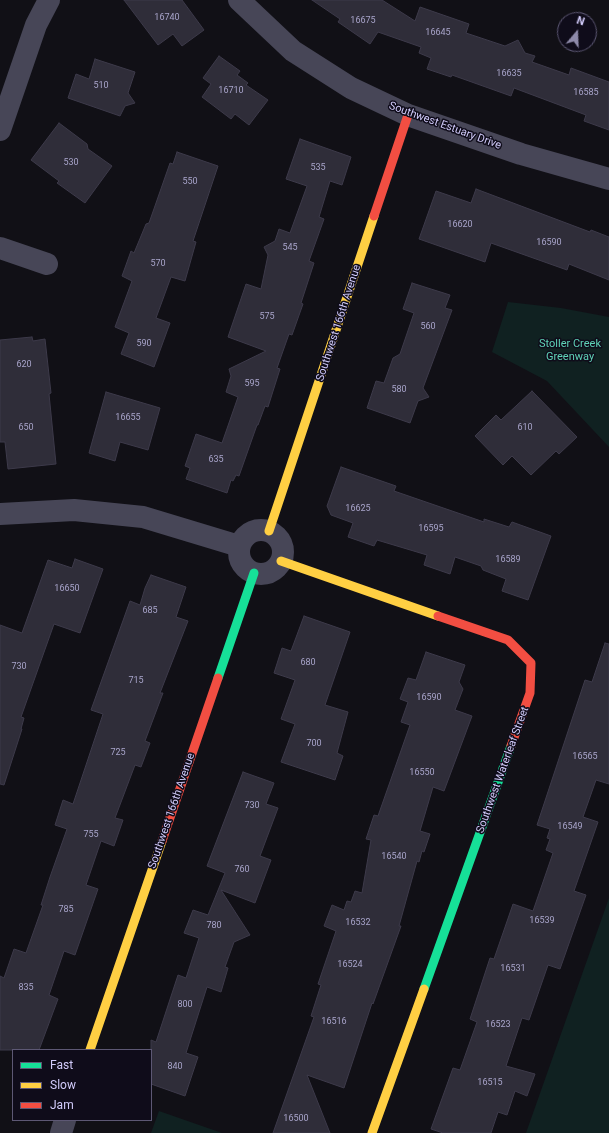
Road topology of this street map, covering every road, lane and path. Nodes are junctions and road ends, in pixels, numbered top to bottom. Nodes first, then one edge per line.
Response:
1 (49, 0) edge
2 (239, 0) edge
3 (408, 115) junction
4 (0, 130) edge
5 (609, 179) edge
6 (0, 248) edge
7 (47, 264) dead end
8 (0, 514) edge
9 (269, 531) junction
10 (239, 546) junction
11 (281, 561) junction
12 (254, 573) junction
13 (90, 1049) edge
14 (65, 1121) edge
15 (61, 1133) edge
16 (372, 1133) edge

1 - 4 street
2 - 3 street, Southwest Estuary Drive
3 - 5 street, Southwest Estuary Drive
3 - 9 street, Southwest 166th Avenue
6 - 7 street
8 - 10 street
9 - 10 street
9 - 11 street
10 - 12 street
11 - 12 street
11 - 16 street, Southwest Waterleaf Street
12 - 13 street, Southwest 166th Avenue
14 - 15 street

